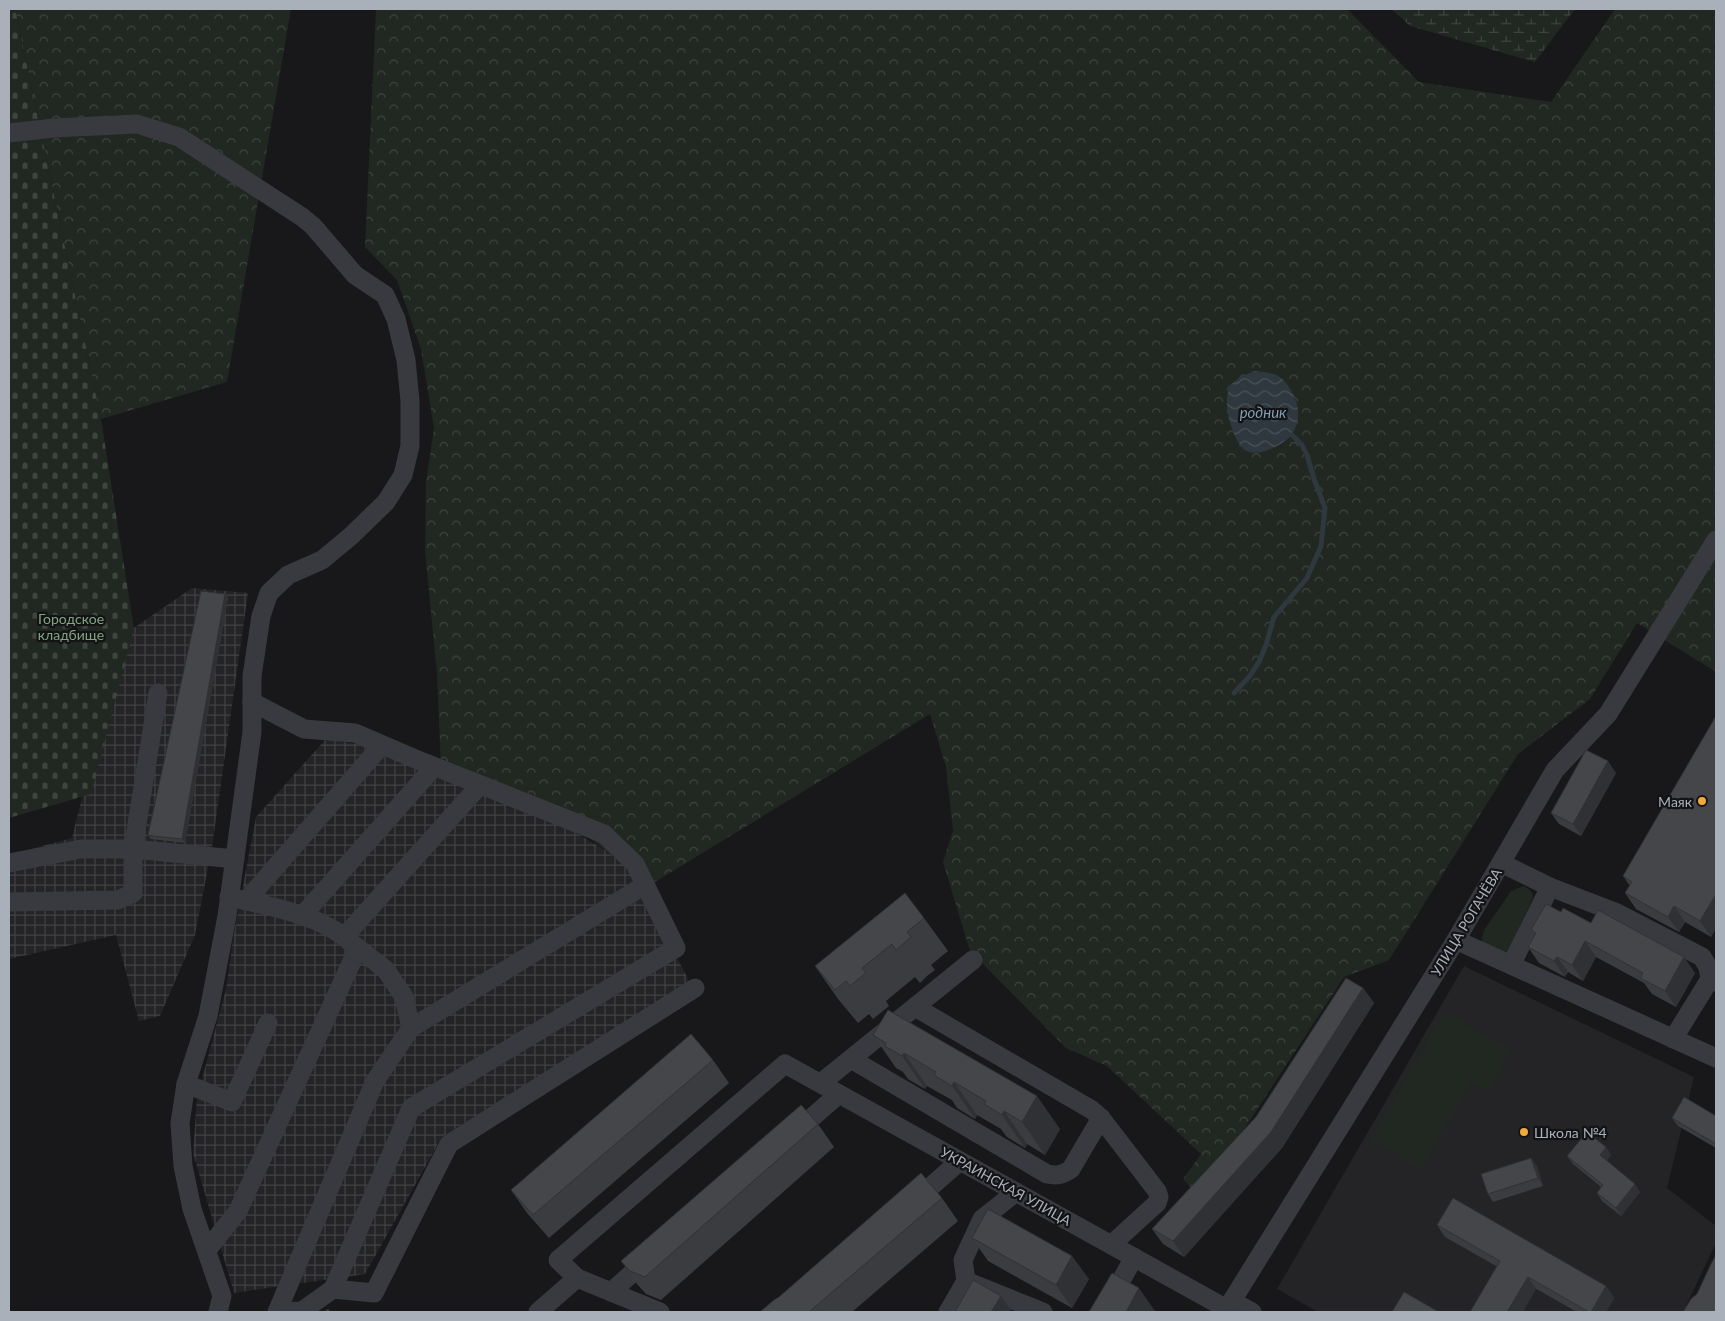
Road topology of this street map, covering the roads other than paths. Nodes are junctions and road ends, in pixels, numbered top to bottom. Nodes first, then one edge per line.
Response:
1 (9, 133) edge
2 (1716, 540) edge
3 (158, 693) dead end
4 (252, 702) junction
5 (382, 744) junction
6 (434, 767) junction
7 (480, 785) junction
8 (132, 850) junction
9 (235, 860) junction
10 (9, 863) edge
11 (1501, 863) junction
12 (645, 885) junction
13 (1550, 887) junction
14 (238, 899) junction
15 (9, 902) edge
16 (302, 916) junction
17 (1456, 940) junction
18 (351, 943) junction
19 (973, 960) dead end
20 (1511, 965) junction
21 (1713, 980) edge
22 (695, 988) dead end
23 (915, 1007) junction
24 (268, 1023) dead end
25 (411, 1028) junction
26 (1673, 1039) junction
27 (1716, 1058) edge
28 (851, 1059) junction
29 (186, 1084) junction
30 (821, 1084) junction
31 (839, 1094) junction
32 (1100, 1118) junction
33 (780, 1145) edge
34 (960, 1161) junction
35 (1016, 1192) junction
36 (900, 1213) edge
37 (1112, 1244) junction
38 (662, 1247) edge
39 (207, 1250) junction
40 (1134, 1257) junction
41 (577, 1278) junction
42 (966, 1281) junction
43 (333, 1289) junction
44 (611, 1292) junction
45 (1228, 1307) edge
46 (218, 1312) edge
47 (279, 1312) edge
48 (538, 1312) edge
49 (660, 1312) edge
50 (948, 1312) edge
51 (1043, 1312) edge
52 (1104, 1312) edge
53 (1252, 1312) edge

1 - 4 street
2 - 11 street, УЛИЦА РОГАЧЁВА
3 - 8 street
4 - 5 street
4 - 9 street
5 - 6 street
5 - 14 street
6 - 7 street
6 - 16 street
7 - 12 street
7 - 18 street
8 - 9 street
8 - 10 street
8 - 15 street
9 - 14 street
11 - 13 street
11 - 17 street, УЛИЦА РОГАЧЁВА
12 - 25 street
12 - 43 street
13 - 20 street
13 - 21 street
14 - 16 street
14 - 29 street
16 - 18 street
17 - 20 street
17 - 45 street, УЛИЦА РОГАЧЁВА
18 - 25 street
18 - 39 street
19 - 23 street
20 - 26 street
21 - 26 street
22 - 43 street
23 - 28 street
23 - 32 street
24 - 29 street
25 - 47 street
26 - 27 street
28 - 30 street
28 - 32 street
29 - 39 street
30 - 31 street, УКРАИНСКАЯ УЛИЦА
30 - 41 street, УКРАИНСКАЯ УЛИЦА
31 - 33 street
31 - 34 street, УКРАИНСКАЯ УЛИЦА
32 - 37 street
34 - 35 street, УКРАИНСКАЯ УЛИЦА
34 - 36 street
35 - 37 street, УКРАИНСКАЯ УЛИЦА
35 - 42 street
37 - 40 street, УКРАИНСКАЯ УЛИЦА
38 - 44 street
39 - 46 street
40 - 45 street, УКРАИНСКАЯ УЛИЦА
40 - 52 street
41 - 44 street
41 - 48 street
42 - 50 street
42 - 51 street
43 - 47 street
44 - 49 street
45 - 53 street, УКРАИНСКАЯ УЛИЦА

